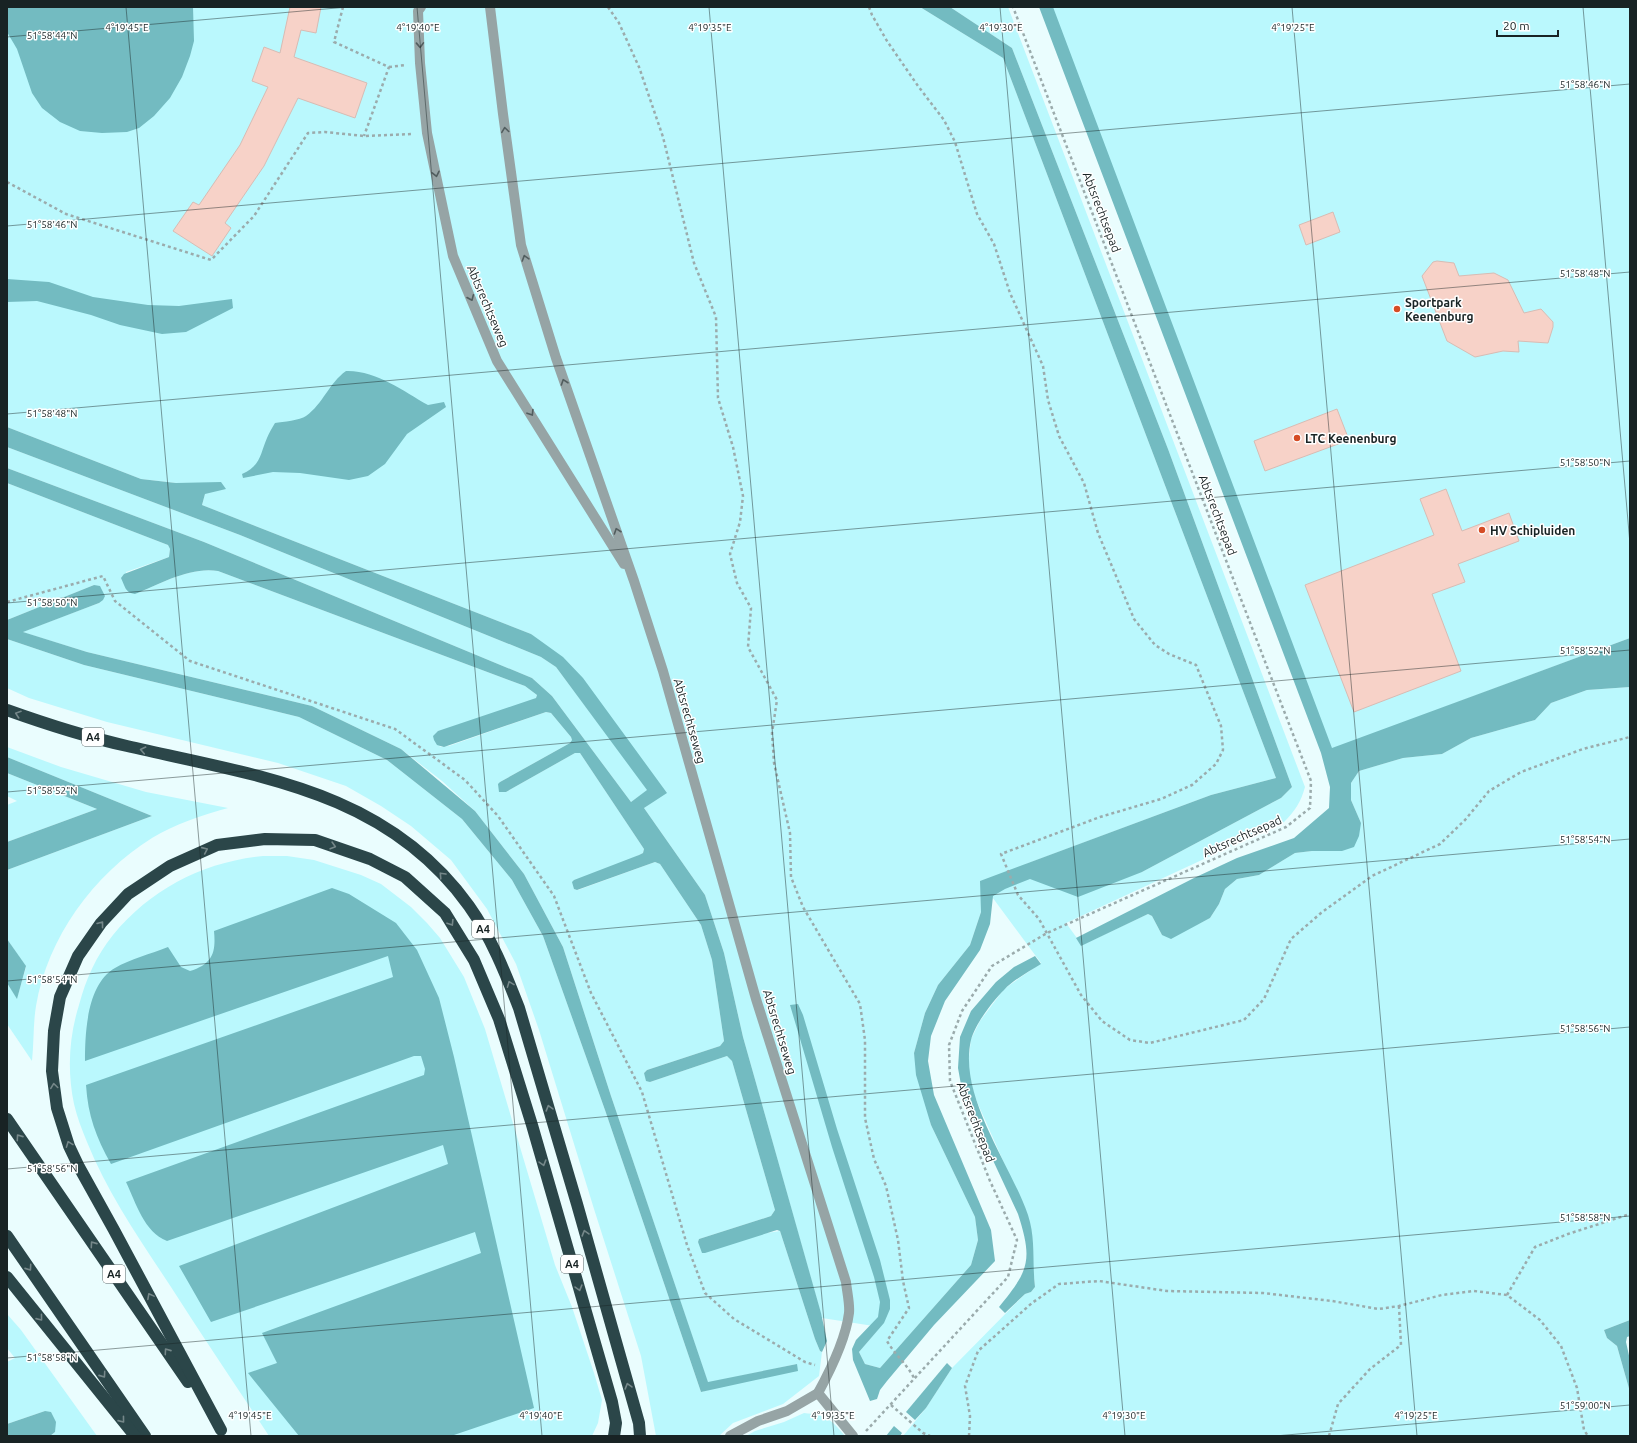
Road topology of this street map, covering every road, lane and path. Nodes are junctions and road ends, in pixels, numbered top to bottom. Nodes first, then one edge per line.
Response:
1 (343, 7) edge
2 (421, 7) edge
3 (490, 7) edge
4 (608, 7) edge
5 (869, 7) edge
6 (1013, 7) edge
7 (427, 133) junction
8 (364, 136) junction
9 (7, 182) edge
10 (634, 581) junction
11 (7, 710) edge
12 (1630, 737) edge
13 (1047, 932) junction
14 (7, 1119) edge
15 (1630, 1214) edge
16 (7, 1236) edge
17 (7, 1277) edge
18 (1507, 1295) junction
19 (1399, 1306) junction
20 (914, 1378) junction
21 (818, 1393) junction
22 (891, 1405) junction
23 (223, 1433) edge
24 (134, 1436) edge
25 (145, 1436) edge
26 (614, 1436) edge
27 (640, 1436) edge
28 (730, 1436) edge
29 (853, 1436) edge
30 (861, 1436) edge
31 (930, 1436) edge
32 (969, 1436) edge
33 (1329, 1436) edge
34 (1588, 1436) edge

1 - 8 path
2 -> 7 street, Abtsrechtseweg
10 -> 3 street, Abtsrechtseweg
4 - 20 path
5 - 13 path
6 - 13 path, Abtsrechtsepad
7 - 8 path
7 -> 10 street, Abtsrechtseweg
8 - 9 path
10 - 21 street, Abtsrechtseweg
27 -> 11 highway, A4
12 - 13 path
13 - 20 path, Abtsrechtsepad
23 -> 14 highway, A4
15 - 18 path
16 -> 25 highway
17 -> 24 highway
18 - 19 path
18 - 34 path
19 - 32 path
19 - 33 path
20 - 22 path, Abtsrechtsepad
21 - 28 street
21 - 29 street
22 - 30 path, Abtsrechtsepad
22 - 31 path
23 -> 26 highway, A4

